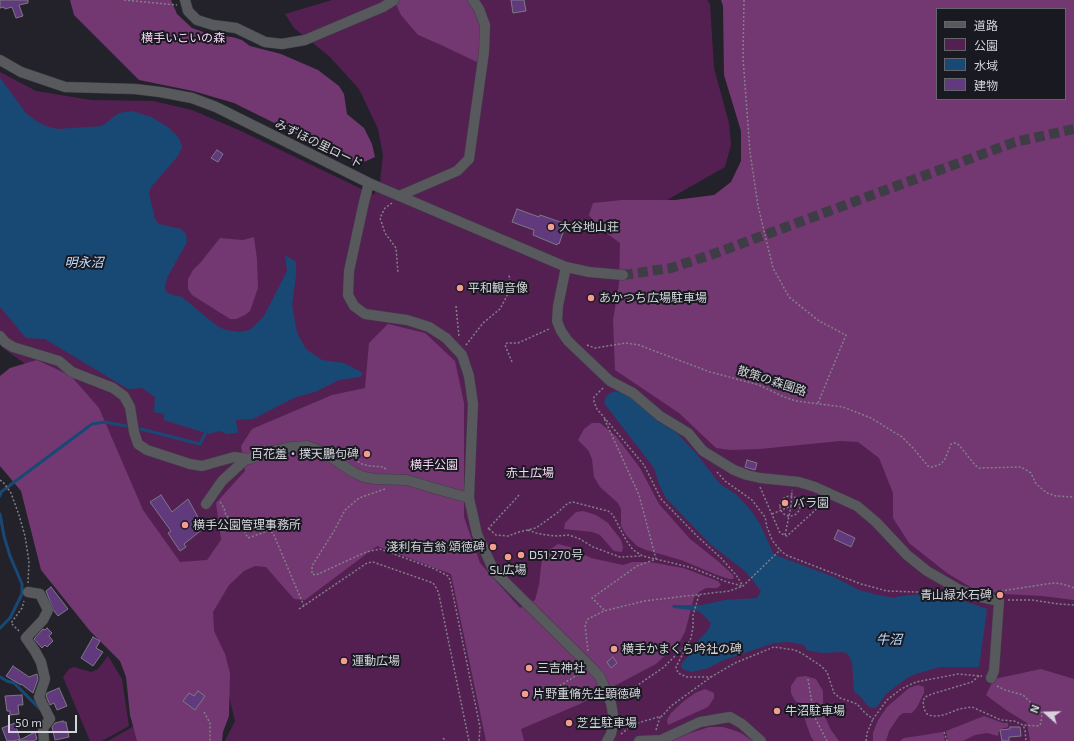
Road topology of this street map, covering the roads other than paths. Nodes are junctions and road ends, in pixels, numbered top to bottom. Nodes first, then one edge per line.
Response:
1 (394, 0) edge
2 (473, 0) edge
3 (186, 3) edge
4 (0, 60) edge
5 (369, 183) junction
6 (396, 200) junction
7 (566, 267) junction
8 (623, 275) tunnel mouth
9 (0, 336) edge
10 (246, 459) junction
11 (469, 498) junction
12 (206, 504) dead end
13 (26, 594) road end
14 (991, 678) road end
15 (612, 739) edge
16 (659, 740) edge
17 (44, 741) edge
18 (639, 741) edge
19 (761, 741) edge

1 - 3 street
2 - 6 street
4 - 5 street, みずほの里ロード
5 - 6 street, みずほの里ロード
5 - 11 street
6 - 7 street, みずほの里ロード
7 - 8 street, みずほの里ロード
7 - 14 street
9 - 10 street
10 - 11 street
10 - 12 street
11 - 15 street
13 - 17 street
16 - 18 street
16 - 19 street

